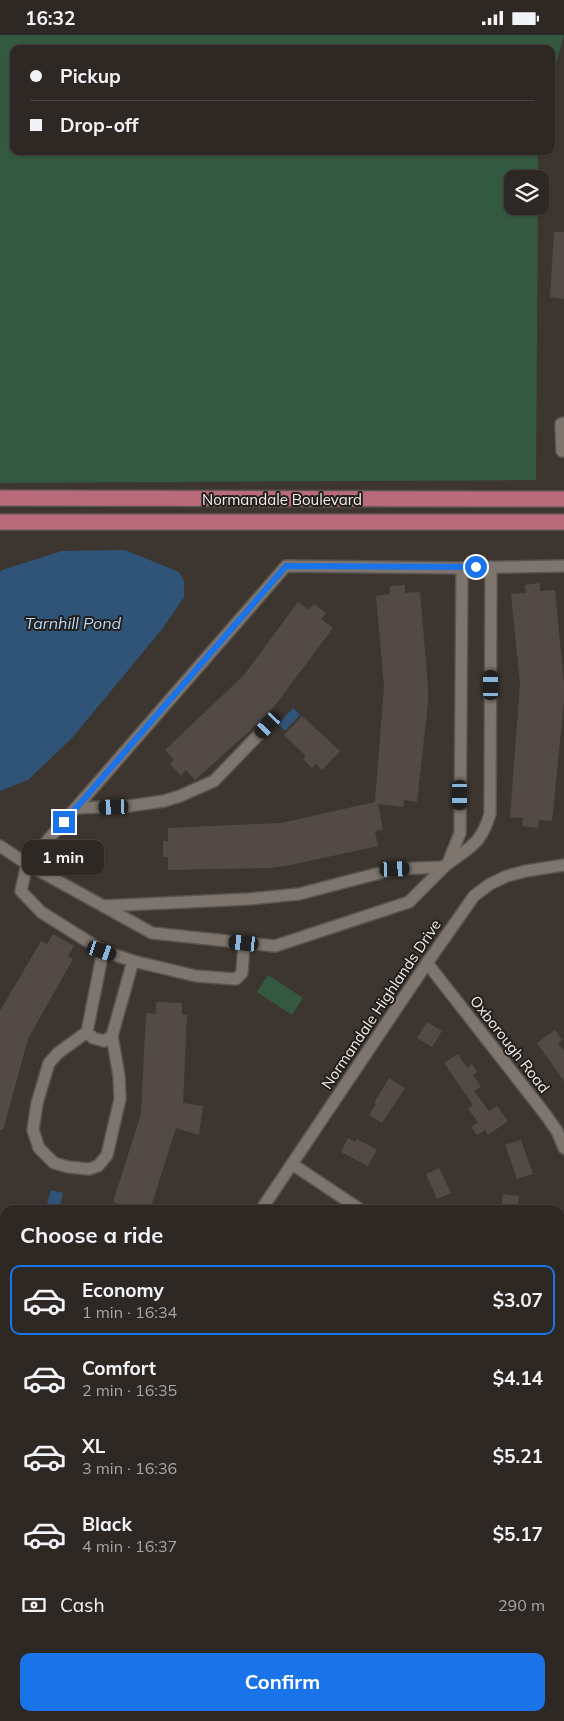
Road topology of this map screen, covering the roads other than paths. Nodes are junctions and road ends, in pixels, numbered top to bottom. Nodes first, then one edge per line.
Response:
1 (564, 423) edge
2 (564, 451) edge
3 (0, 498) edge
4 (564, 499) edge
5 (0, 522) edge
6 (564, 522) edge
7 (564, 566) edge
8 (462, 567) junction
9 (491, 567) junction
10 (268, 725) dead end
11 (76, 808) junction
12 (0, 847) edge
13 (27, 864) junction
14 (446, 865) junction
15 (564, 865) edge
16 (103, 906) junction
17 (244, 943) junction
18 (102, 951) junction
19 (133, 961) junction
20 (426, 963) junction
21 (88, 1032) junction
22 (112, 1036) junction
23 (564, 1148) edge
24 (292, 1164) junction
25 (264, 1205) edge
26 (354, 1205) edge

1 - 2 street
3 - 4 main road, Normandale Boulevard
5 - 6 main road, Normandale Boulevard
7 - 9 street
8 - 9 street
8 - 11 street
8 - 14 street
9 - 14 street
10 - 11 street
11 - 13 street
12 - 13 street
13 - 16 street
13 - 18 street
14 - 16 street
14 - 17 street
15 - 20 street, Normandale Highlands Drive
16 - 17 street
17 - 19 street
18 - 19 street
18 - 21 street
19 - 22 street
20 - 23 street, Oxborough Road
20 - 24 street, Normandale Highlands Drive
21 - 22 street
21 - 22 street
24 - 25 street, Normandale Highlands Drive
24 - 26 street

